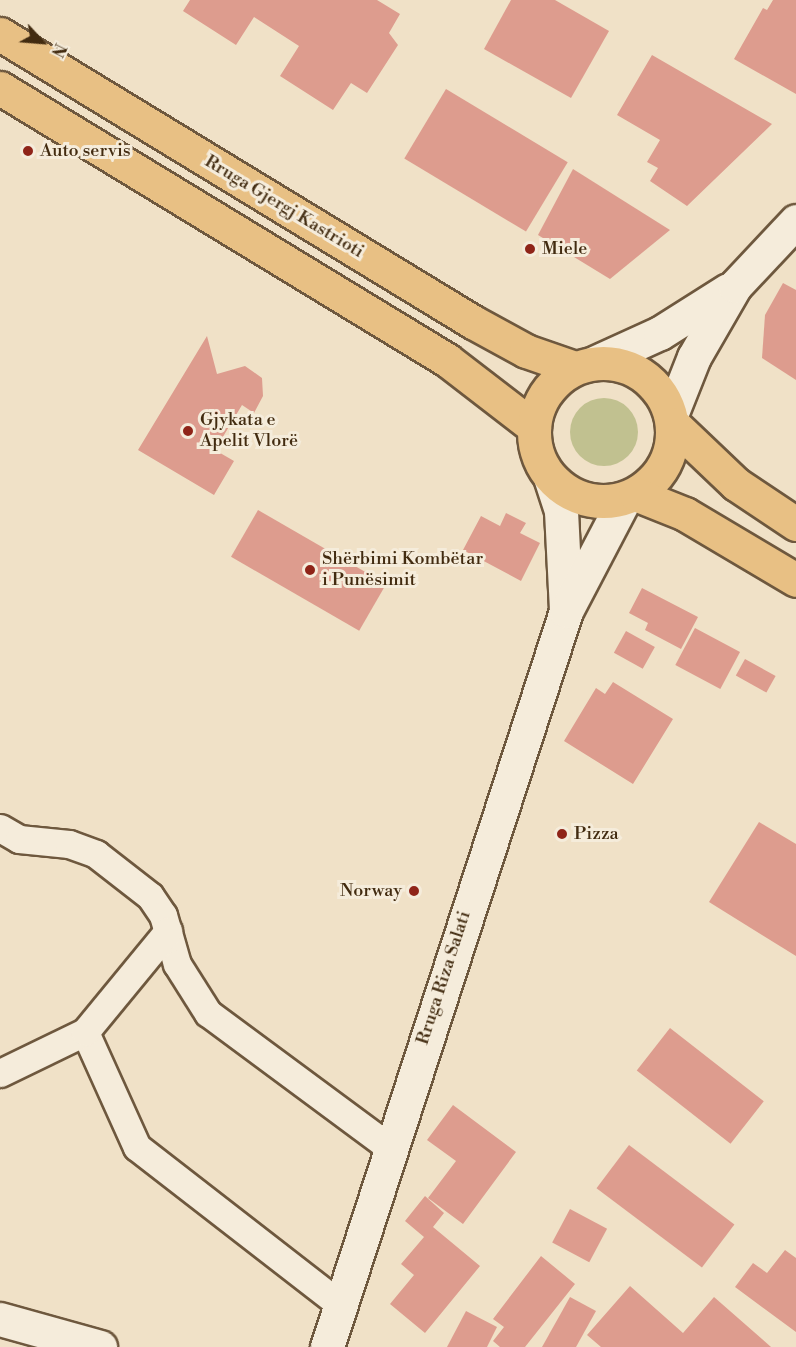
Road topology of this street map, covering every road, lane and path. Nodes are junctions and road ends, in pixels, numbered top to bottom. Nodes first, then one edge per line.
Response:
1 (0, 34) edge
2 (0, 88) edge
3 (796, 221) edge
4 (735, 286) junction
5 (585, 365) junction
6 (672, 419) junction
7 (534, 427) junction
8 (550, 477) junction
9 (630, 496) junction
10 (796, 524) edge
11 (796, 580) edge
12 (566, 611) junction
13 (0, 828) edge
14 (168, 931) junction
15 (85, 1032) junction
16 (0, 1073) edge
17 (389, 1147) junction
18 (341, 1305) junction
19 (0, 1319) edge
20 (100, 1347) edge
21 (327, 1347) edge

1 - 5 main road, Rruga Gjergj Kastrioti
2 - 7 main road
3 - 4 street
4 - 5 street
4 - 6 street
5 - 6 main road
5 - 7 main road
6 - 9 main road
6 - 10 main road
7 - 8 main road
8 - 9 main road
8 - 12 street
9 - 11 main road
9 - 12 street
12 - 17 street, Rruga Riza Salati
13 - 14 street
14 - 15 street
14 - 17 street
15 - 16 street
15 - 18 street
17 - 18 street, Rruga Riza Salati
18 - 21 street, Rruga Riza Salati
19 - 20 street

